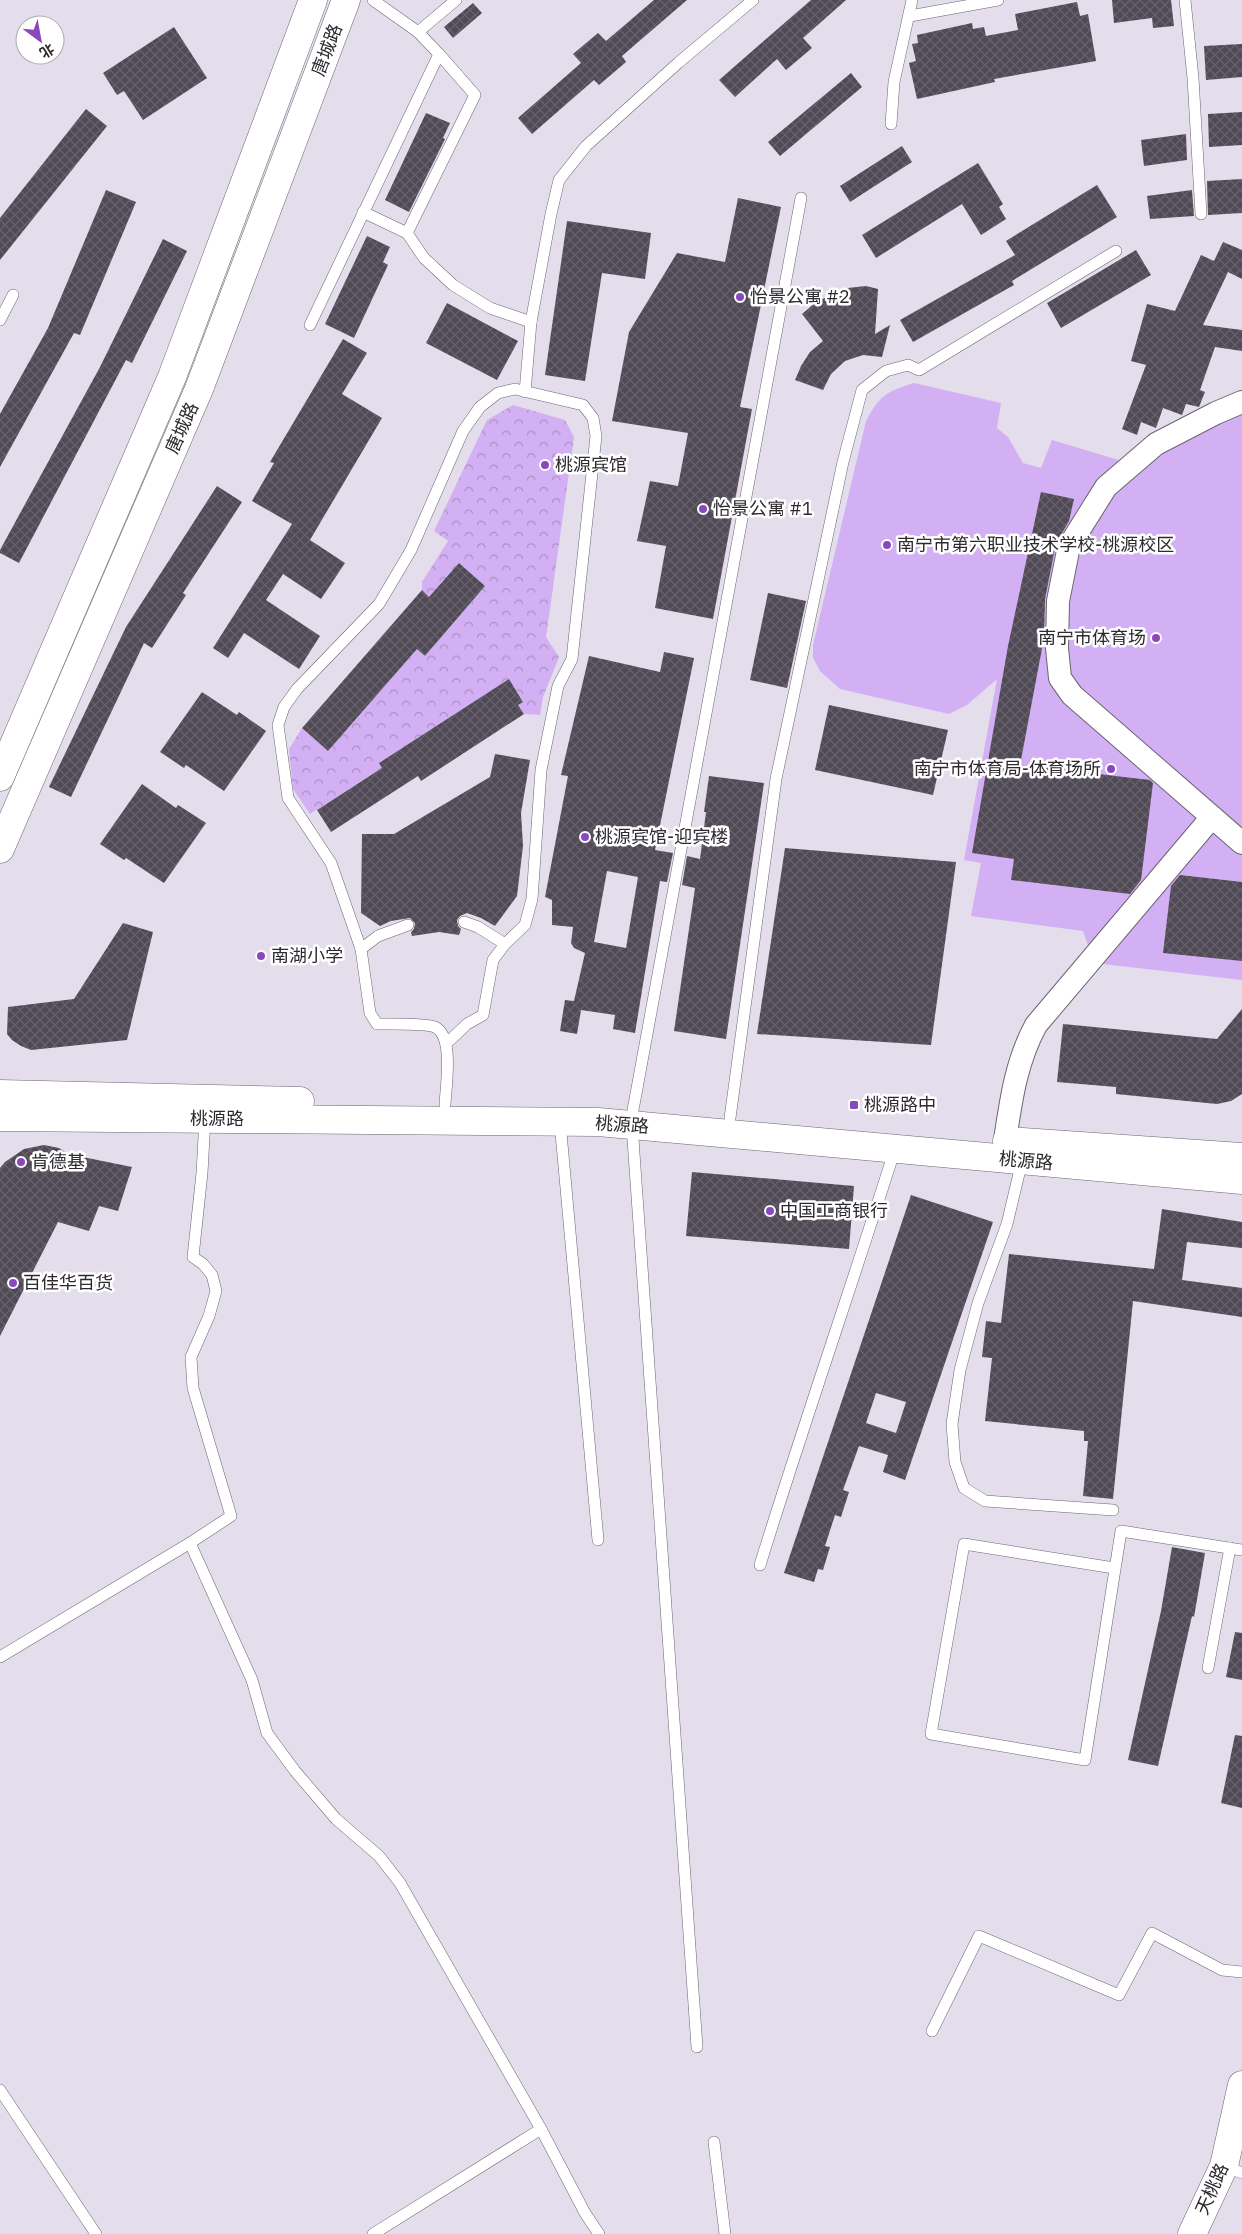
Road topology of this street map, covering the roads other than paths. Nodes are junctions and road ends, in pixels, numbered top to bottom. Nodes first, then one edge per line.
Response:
1 (313, 0) edge
2 (346, 0) edge
3 (372, 0) edge
4 (456, 0) edge
5 (754, 0) edge
6 (912, 0) edge
7 (998, 0) edge
8 (1185, 0) edge
9 (910, 16) junction
10 (418, 32) junction
11 (439, 54) junction
12 (891, 124) dead end
13 (801, 198) dead end
14 (364, 212) junction
15 (1201, 214) dead end
16 (407, 233) junction
17 (1116, 251) dead end
18 (13, 295) dead end
19 (0, 320) edge
20 (531, 322) junction
21 (310, 325) dead end
22 (525, 392) junction
23 (1242, 402) edge
24 (0, 777) edge
25 (1212, 817) junction
26 (1242, 844) edge
27 (0, 849) edge
28 (464, 922) dead end
29 (408, 925) dead end
30 (505, 944) junction
31 (361, 949) junction
32 (447, 1042) junction
33 (0, 1094) edge
34 (445, 1104) junction
35 (0, 1117) edge
36 (632, 1118) junction
37 (730, 1118) junction
38 (205, 1119) junction
39 (560, 1122) junction
40 (895, 1149) junction
41 (1013, 1150) junction
42 (1242, 1157) edge
43 (1242, 1180) edge
44 (1113, 1510) dead end
45 (598, 1540) dead end
46 (190, 1543) junction
47 (1230, 1548) junction
48 (1242, 1550) edge
49 (760, 1565) dead end
50 (1114, 1568) junction
51 (0, 1657) edge
52 (1208, 1668) dead end
53 (1242, 1972) edge
54 (932, 2031) dead end
55 (697, 2047) dead end
56 (1242, 2085) edge
57 (0, 2090) edge
58 (541, 2129) junction
59 (714, 2142) dead end
60 (1233, 2170) edge
61 (96, 2234) edge
62 (373, 2234) edge
63 (599, 2234) edge
64 (725, 2234) edge
65 (1192, 2234) edge

1 - 24 main road, 唐城路
2 - 27 main road, 唐城路
3 - 10 lane
4 - 10 lane
5 - 20 lane
6 - 9 lane
7 - 9 lane
8 - 15 lane
9 - 12 lane
10 - 11 lane
11 - 14 lane
11 - 16 lane
13 - 36 lane
14 - 16 lane
14 - 21 lane
16 - 20 lane
17 - 37 lane
18 - 19 lane
20 - 22 lane
22 - 30 lane
22 - 31 lane
23 - 25 street
25 - 26 street
25 - 41 street
28 - 30 lane
29 - 31 lane
30 - 32 lane
31 - 32 lane
32 - 34 lane
33 - 34 main road, 桃源路
34 - 36 main road, 桃源路
35 - 38 main road, 桃源路
36 - 37 main road, 桃源路
36 - 39 main road, 桃源路
36 - 40 main road, 桃源路
36 - 55 lane
37 - 41 main road, 桃源路
38 - 39 main road, 桃源路
38 - 46 lane
39 - 45 lane
40 - 41 main road, 桃源路
40 - 49 lane
41 - 42 main road, 桃源路
41 - 43 main road, 桃源路
41 - 44 lane
46 - 51 lane
46 - 58 lane
47 - 48 lane
47 - 50 lane
47 - 52 lane
50 - 50 lane
53 - 54 lane
56 - 60 main road, 天桃路
57 - 61 lane
58 - 62 lane
58 - 63 lane
59 - 64 lane
60 - 65 main road, 天桃路

